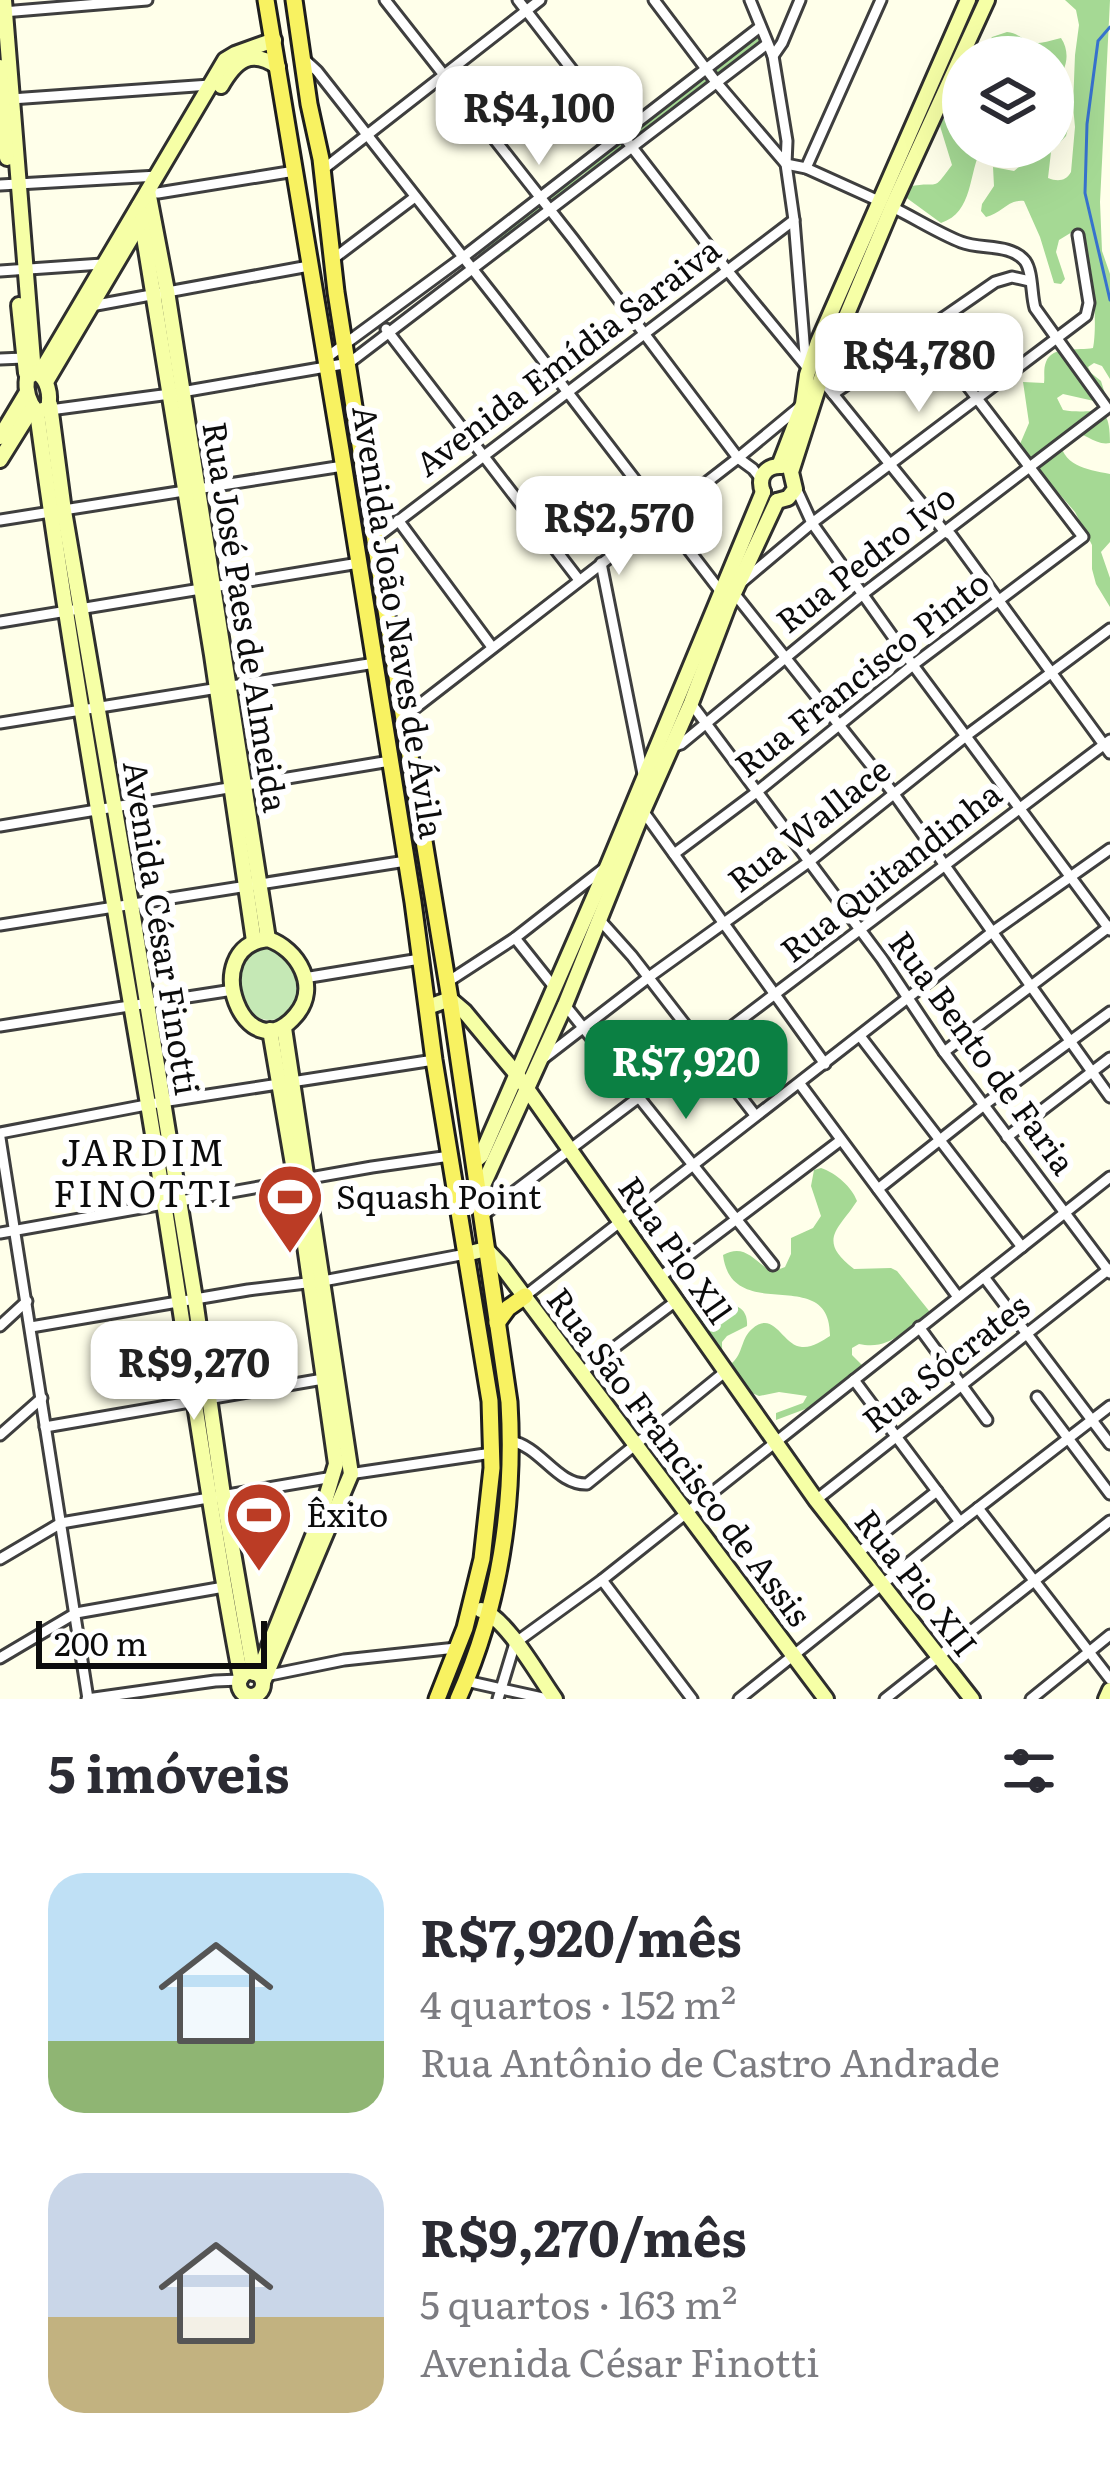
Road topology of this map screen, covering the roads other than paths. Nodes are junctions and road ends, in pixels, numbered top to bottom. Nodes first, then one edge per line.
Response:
1 (147, 0) edge
2 (266, 0) edge
3 (294, 0) edge
4 (385, 0) edge
5 (518, 0) edge
6 (540, 0) edge
7 (654, 0) edge
8 (750, 0) edge
9 (800, 0) edge
10 (881, 0) edge
11 (968, 0) edge
12 (987, 0) edge
13 (3, 8) edge
14 (527, 12) junction
15 (760, 27) junction
16 (274, 40) junction
17 (767, 44) junction
18 (773, 56) junction
19 (303, 58) junction
20 (0, 67) edge
21 (278, 67) junction
22 (706, 69) junction
23 (444, 75) junction
24 (716, 82) junction
25 (215, 87) junction
26 (5, 99) edge
27 (923, 121) junction
28 (623, 133) junction
29 (366, 136) junction
30 (633, 145) junction
31 (786, 164) junction
32 (806, 168) junction
33 (295, 171) junction
34 (321, 171) junction
35 (158, 176) junction
36 (10, 184) edge
37 (415, 196) junction
38 (539, 197) junction
39 (148, 202) junction
40 (886, 204) junction
41 (548, 209) junction
42 (794, 220) junction
43 (501, 226) junction
44 (1078, 235) dead end
45 (511, 238) junction
46 (462, 258) junction
47 (333, 259) junction
48 (102, 264) junction
49 (309, 266) junction
50 (14, 270) edge
51 (471, 270) junction
52 (727, 270) junction
53 (1030, 281) junction
54 (161, 292) junction
55 (91, 306) junction
56 (379, 320) junction
57 (924, 329) junction
58 (644, 333) junction
59 (389, 334) junction
60 (1057, 337) junction
61 (346, 345) junction
62 (24, 358) junction
63 (0, 359) edge
64 (326, 363) junction
65 (349, 363) junction
66 (812, 374) junction
67 (176, 392) junction
68 (567, 393) junction
69 (39, 394) junction
70 (833, 394) junction
71 (976, 400) junction
72 (803, 404) junction
73 (1107, 408) edge
74 (0, 437) edge
75 (482, 458) junction
76 (738, 458) junction
77 (0, 460) edge
78 (343, 466) junction
79 (890, 466) junction
80 (1029, 467) junction
81 (775, 482) junction
82 (191, 490) junction
83 (57, 512) junction
84 (662, 515) junction
85 (0, 520) edge
86 (398, 520) junction
87 (812, 524) junction
88 (944, 531) junction
89 (376, 538) junction
90 (358, 563) junction
91 (601, 563) junction
92 (579, 580) junction
93 (207, 589) junction
94 (731, 591) junction
95 (863, 594) junction
96 (999, 601) junction
97 (75, 610) junction
98 (0, 622) edge
99 (1110, 628) edge
100 (493, 647) junction
101 (787, 656) junction
102 (375, 663) junction
103 (913, 665) junction
104 (1051, 674) junction
105 (222, 688) junction
106 (685, 698) junction
107 (90, 709) junction
108 (405, 716) junction
109 (706, 722) junction
110 (0, 723) edge
111 (841, 725) junction
112 (966, 736) junction
113 (665, 746) junction
114 (1108, 746) edge
115 (390, 761) junction
116 (644, 779) junction
117 (238, 786) junction
118 (758, 791) junction
119 (894, 794) junction
120 (115, 806) junction
121 (1019, 807) junction
122 (98, 809) junction
123 (643, 811) junction
124 (0, 826) edge
125 (1110, 849) edge
126 (674, 854) junction
127 (406, 861) junction
128 (810, 861) junction
129 (608, 865) junction
130 (945, 865) junction
131 (1070, 878) junction
132 (254, 885) junction
133 (124, 905) junction
134 (590, 906) junction
135 (600, 919) junction
136 (726, 924) junction
137 (0, 925) edge
138 (1109, 928) edge
139 (860, 929) junction
140 (991, 933) junction
141 (515, 938) junction
142 (261, 940) junction
143 (420, 959) junction
144 (649, 977) junction
145 (304, 978) junction
146 (1031, 986) junction
147 (554, 987) junction
148 (233, 990) junction
149 (448, 991) junction
150 (776, 994) junction
151 (909, 997) junction
152 (138, 1004) junction
153 (565, 1005) junction
154 (428, 1007) junction
155 (1110, 1012) edge
156 (0, 1026) edge
157 (277, 1029) junction
158 (583, 1029) junction
159 (860, 1036) junction
160 (1070, 1040) junction
161 (704, 1048) junction
162 (944, 1052) junction
163 (1110, 1058) edge
164 (434, 1060) junction
165 (539, 1061) junction
166 (825, 1064) junction
167 (1091, 1072) junction
168 (521, 1080) junction
169 (285, 1083) junction
170 (800, 1084) junction
171 (1110, 1097) edge
172 (638, 1098) junction
173 (155, 1103) junction
174 (984, 1105) junction
175 (755, 1115) junction
176 (0, 1136) edge
177 (1006, 1137) junction
178 (841, 1140) junction
179 (941, 1141) junction
180 (572, 1149) junction
181 (450, 1156) junction
182 (474, 1162) junction
183 (693, 1166) junction
184 (1110, 1178) edge
185 (301, 1180) junction
186 (878, 1189) junction
187 (479, 1194) junction
188 (9, 1202) junction
189 (171, 1203) junction
190 (0, 1213) edge
191 (1064, 1213) junction
192 (482, 1216) junction
193 (738, 1219) junction
194 (621, 1222) junction
195 (14, 1231) junction
196 (0, 1232) edge
197 (1022, 1247) junction
198 (486, 1250) junction
199 (466, 1254) junction
200 (773, 1264) dead end
201 (1109, 1271) edge
202 (660, 1277) junction
203 (984, 1277) junction
204 (317, 1281) junction
205 (525, 1297) junction
206 (958, 1298) junction
207 (187, 1300) junction
208 (676, 1300) junction
209 (27, 1301) junction
210 (497, 1323) junction
211 (0, 1326) edge
212 (32, 1327) junction
213 (920, 1327) junction
214 (1028, 1333) junction
215 (726, 1371) junction
216 (582, 1372) junction
217 (331, 1378) junction
218 (854, 1380) junction
219 (961, 1385) junction
220 (1037, 1397) dead end
221 (41, 1398) junction
222 (201, 1398) junction
223 (1110, 1406) edge
224 (987, 1420) dead end
225 (1093, 1420) junction
226 (45, 1426) junction
227 (0, 1435) edge
228 (897, 1436) junction
229 (1070, 1438) junction
230 (510, 1441) junction
231 (776, 1443) junction
232 (635, 1444) junction
233 (1110, 1444) edge
234 (492, 1453) junction
235 (351, 1474) junction
236 (333, 1477) junction
237 (937, 1491) junction
238 (1110, 1494) edge
239 (216, 1496) junction
240 (816, 1500) junction
241 (978, 1508) junction
242 (686, 1513) junction
243 (1110, 1521) edge
244 (61, 1522) junction
245 (960, 1522) junction
246 (858, 1553) junction
247 (0, 1559) edge
248 (602, 1580) junction
249 (1035, 1580) junction
250 (883, 1585) junction
251 (224, 1587) junction
252 (470, 1608) junction
253 (490, 1612) junction
254 (76, 1613) junction
255 (1110, 1635) edge
256 (515, 1643) junction
257 (458, 1648) junction
258 (1089, 1652) junction
259 (793, 1655) junction
260 (939, 1656) junction
261 (0, 1658) edge
262 (466, 1681) junction
263 (251, 1685) edge
264 (1107, 1694) edge
265 (499, 1695) edge
266 (87, 1699) edge
267 (437, 1699) edge
268 (458, 1699) edge
269 (551, 1699) edge
270 (692, 1699) edge
271 (739, 1699) edge
272 (826, 1699) edge
273 (885, 1699) edge
274 (972, 1699) edge
275 (1030, 1699) edge

1 - 13 street
2 - 16 main road, Avenida João Naves de Ávila
3 - 19 main road, Avenida João Naves de Ávila
4 - 23 street
5 - 14 street
6 - 14 street
7 - 22 street
8 - 15 street
9 - 18 street
10 - 32 street
11 - 27 main road
12 - 27 main road
13 - 26 main road
14 - 23 street
14 - 28 street
15 - 17 street
15 - 22 street
16 - 21 main road, Avenida João Naves de Ávila
16 - 25 main road
17 - 18 street
17 - 24 street
18 - 31 street
19 - 29 street
19 - 34 main road, Avenida João Naves de Ávila
20 - 26 main road
21 - 25 main road
21 - 33 main road, Avenida João Naves de Ávila
22 - 24 street
22 - 28 street
23 - 29 street
23 - 38 street
24 - 30 street
24 - 31 street
25 - 26 street
25 - 35 main road
25 - 39 main road
26 - 36 main road
27 - 40 main road
28 - 30 street
28 - 38 street
29 - 34 street
29 - 37 street
30 - 41 street
30 - 52 street
31 - 32 street
31 - 42 street
32 - 40 street
33 - 39 street
33 - 49 main road, Avenida João Naves de Ávila
34 - 47 main road, Avenida João Naves de Ávila
35 - 36 street
35 - 39 main road
36 - 50 main road
37 - 46 street
37 - 47 street
38 - 41 street
38 - 43 street
39 - 48 main road
39 - 54 main road, Rua José Paes de Almeida
39 - 55 main road
40 - 53 street
40 - 66 main road
41 - 45 street
41 - 58 street
42 - 52 street, Avenida Emídia Saraiva
42 - 66 street
43 - 45 street
43 - 46 street
44 - 60 street
45 - 51 street
46 - 51 street
46 - 56 street
47 - 61 main road, Avenida João Naves de Ávila
48 - 50 street
48 - 69 main road
49 - 54 street
49 - 64 main road, Avenida João Naves de Ávila
50 - 62 main road
50 - 69 main road
51 - 59 street
51 - 68 street
52 - 58 street, Avenida Emídia Saraiva
52 - 66 street
53 - 57 street
53 - 60 street
54 - 55 street
54 - 67 main road, Rua José Paes de Almeida
55 - 69 main road
56 - 59 street
56 - 61 street
57 - 70 street
57 - 71 street
58 - 68 street, Avenida Emídia Saraiva
58 - 76 street
59 - 65 street
59 - 75 street
60 - 71 street
60 - 73 street
61 - 64 street
61 - 65 main road, Avenida João Naves de Ávila
62 - 63 street
62 - 69 main road
64 - 65 street
64 - 67 street
64 - 78 main road, Avenida João Naves de Ávila
65 - 89 main road, Avenida João Naves de Ávila
66 - 70 street
66 - 72 main road
66 - 81 main road
67 - 69 street
67 - 82 main road, Rua José Paes de Almeida
68 - 75 street, Avenida Emídia Saraiva
68 - 84 street
69 - 74 main road
69 - 77 main road
69 - 83 main road, Avenida César Finotti
70 - 79 street
71 - 79 street
71 - 80 street
72 - 76 street
72 - 81 main road
73 - 80 street, Rua Pedro Ivo
75 - 86 street, Avenida Emídia Saraiva
75 - 92 street
76 - 81 street
76 - 84 street
78 - 82 street
78 - 90 main road, Avenida João Naves de Ávila
79 - 87 street
79 - 88 street
80 - 88 street, Rua Pedro Ivo
80 - 96 street, Rua Francisco Pinto
81 - 87 street
81 - 94 main road
82 - 83 street
82 - 93 main road, Rua José Paes de Almeida
83 - 85 street
83 - 97 main road, Avenida César Finotti
84 - 91 street
84 - 94 street
86 - 89 street, Avenida Emídia Saraiva
86 - 100 street
87 - 94 street
87 - 95 street
88 - 95 street, Rua Pedro Ivo
88 - 96 street
89 - 108 main road, Avenida João Naves de Ávila
90 - 93 street
90 - 102 main road, Avenida João Naves de Ávila
91 - 92 street
91 - 116 street
92 - 100 street
93 - 97 street
93 - 105 main road, Rua José Paes de Almeida
94 - 101 street
94 - 106 main road
95 - 101 street, Rua Pedro Ivo
95 - 103 street
96 - 103 street, Rua Francisco Pinto
96 - 104 street
97 - 98 street
97 - 107 main road, Avenida César Finotti
99 - 104 street, Rua Wallace
100 - 108 street
101 - 109 street, Rua Pedro Ivo
101 - 111 street
102 - 105 street
102 - 115 main road, Avenida João Naves de Ávila
103 - 111 street, Rua Francisco Pinto
103 - 112 street
104 - 112 street, Rua Wallace
104 - 114 street
105 - 107 street
105 - 117 main road, Rua José Paes de Almeida
106 - 109 street, Rua Bento de Faria
106 - 113 main road
107 - 110 street
107 - 120 main road, Avenida César Finotti
107 - 122 main road, Avenida César Finotti
108 - 149 main road, Avenida João Naves de Ávila
109 - 113 street, Rua Pedro Ivo
109 - 118 street, Rua Bento de Faria
111 - 118 street, Rua Francisco Pinto
111 - 119 street
112 - 119 street, Rua Wallace
112 - 121 street
113 - 116 main road
113 - 123 main road
114 - 121 street, Rua Quitandinha
115 - 117 street
115 - 127 main road, Avenida João Naves de Ávila
116 - 129 main road
117 - 120 street
117 - 132 main road, Rua José Paes de Almeida
118 - 126 street, Rua Francisco Pinto
118 - 128 street, Rua Bento de Faria
119 - 128 street, Rua Wallace
119 - 130 street
120 - 122 street
120 - 133 main road, Avenida César Finotti
121 - 130 street, Rua Quitandinha
121 - 131 street
122 - 124 street
122 - 133 main road, Avenida César Finotti
123 - 126 street
123 - 135 main road
125 - 131 street
126 - 136 street
127 - 132 street
127 - 143 main road, Avenida João Naves de Ávila
128 - 136 street, Rua Wallace
128 - 139 street, Rua Bento de Faria
129 - 134 main road
129 - 141 street
130 - 139 street, Rua Quitandinha
130 - 140 street
131 - 138 street
131 - 140 street
132 - 133 street
132 - 142 main road, Rua José Paes de Almeida
133 - 137 street
133 - 152 main road, Avenida César Finotti
134 - 135 street
134 - 147 main road
135 - 144 street
135 - 153 main road
136 - 144 street, Rua Wallace
136 - 150 street
138 - 146 street
139 - 150 street, Rua Quitandinha
139 - 151 street, Rua Bento de Faria
140 - 146 street
140 - 151 street
141 - 147 street
141 - 149 street
142 - 145 main road
142 - 148 main road
143 - 145 street
143 - 154 main road, Avenida João Naves de Ávila
144 - 158 street, Rua Wallace
144 - 161 street
145 - 157 main road
146 - 160 street
146 - 162 street
147 - 168 main road
148 - 152 street
148 - 157 main road
149 - 154 main road
149 - 168 main road, Rua Pio Xll
149 - 182 main road, Avenida João Naves de Ávila
150 - 161 street, Rua Quitandinha
150 - 166 street
151 - 159 street
151 - 162 street, Rua Bento de Faria
152 - 156 street
152 - 173 main road, Avenida César Finotti
153 - 158 street
153 - 165 main road
154 - 164 main road, Avenida João Naves de Ávila
155 - 160 street
157 - 169 main road
158 - 165 street, Rua Wallace
158 - 172 street
159 - 166 street
159 - 179 street
160 - 167 street
160 - 174 street
161 - 172 street, Rua Quitandinha
161 - 175 street
162 - 174 street, Rua Bento de Faria
163 - 167 street
164 - 169 street
164 - 181 main road, Avenida João Naves de Ávila
165 - 168 main road
166 - 170 street
167 - 171 street
167 - 177 street
168 - 180 main road, Rua Pio Xll
168 - 182 main road
168 - 187 main road
169 - 173 street
169 - 185 main road
170 - 175 street
170 - 178 street
172 - 180 street, Rua Quitandinha
172 - 183 street
173 - 176 street
173 - 189 main road, Avenida César Finotti
174 - 177 street, Rua Bento de Faria
174 - 179 street
175 - 183 street
176 - 188 street
177 - 191 street, Rua Bento de Faria
178 - 186 street
178 - 193 street
179 - 186 street
179 - 197 street
180 - 192 street, Rua Quitandinha
180 - 194 main road, Rua Pio Xll
181 - 185 street
181 - 199 main road, Avenida João Naves de Ávila
182 - 187 main road, Avenida João Naves de Ávila
183 - 193 street
183 - 194 street
184 - 191 street
185 - 189 street
185 - 204 main road
186 - 206 street
187 - 192 main road, Avenida João Naves de Ávila
188 - 190 street
188 - 195 street
189 - 195 street
189 - 207 main road, Avenida César Finotti
191 - 197 street
191 - 201 street, Rua Bento de Faria
192 - 198 main road, Avenida João Naves de Ávila
193 - 200 street
193 - 202 street
194 - 202 main road, Rua Pio Xll
194 - 205 street
195 - 196 street
195 - 209 street
197 - 203 street
198 - 199 main road
198 - 205 main road, Rua São Francisco de Assis
198 - 210 main road, Avenida João Naves de Ávila
199 - 204 street
199 - 234 main road, Avenida João Naves de Ávila
201 - 214 street, Rua Sócrates
202 - 208 main road, Rua Pio Xll
203 - 206 street
203 - 214 street
204 - 207 street
204 - 217 main road
205 - 210 main road
205 - 216 main road, Rua São Francisco de Assis
206 - 213 street
207 - 212 street
207 - 222 main road, Avenida César Finotti
208 - 215 main road, Rua Pio Xll
208 - 216 street
209 - 211 street
209 - 212 street
210 - 230 main road, Avenida João Naves de Ávila
212 - 221 street
213 - 218 street
213 - 219 street
214 - 219 street, Rua Sócrates
214 - 225 street
215 - 231 main road, Rua Pio Xll
215 - 232 street
216 - 232 main road, Rua São Francisco de Assis
217 - 222 street
217 - 235 main road
217 - 236 main road
218 - 228 street
218 - 231 street
219 - 224 street
219 - 228 street, Rua Sócrates
220 - 229 street
221 - 226 street
221 - 227 street
222 - 226 street
222 - 239 main road, Avenida César Finotti
223 - 225 street
225 - 229 street
225 - 233 street
226 - 244 street
228 - 237 street
228 - 240 street, Rua Sócrates
229 - 238 street
229 - 241 street
230 - 232 street
230 - 253 main road, Avenida João Naves de Ávila
231 - 240 main road, Rua Pio Xll
231 - 242 street
232 - 242 main road, Rua São Francisco de Assis
234 - 235 street
234 - 252 main road, Avenida João Naves de Ávila
235 - 236 street
235 - 263 main road
236 - 239 street
236 - 263 main road
237 - 245 street
237 - 246 street
239 - 244 street
239 - 251 main road, Avenida César Finotti
239 - 263 main road, Avenida César Finotti
240 - 246 main road, Rua Pio XII
241 - 245 street
241 - 249 street
242 - 248 street
242 - 259 main road, Rua São Francisco de Assis
243 - 249 street
244 - 247 street
244 - 254 street
245 - 250 street
246 - 250 main road, Rua Pio XII
248 - 256 street
248 - 270 street
249 - 258 street
249 - 260 street
250 - 259 street
250 - 260 main road, Rua Pio XII
251 - 254 street
251 - 263 main road, Avenida César Finotti
252 - 253 main road
252 - 257 main road, Avenida João Naves de Ávila
253 - 256 main road
253 - 262 main road, Avenida João Naves de Ávila
254 - 261 street
254 - 266 street
255 - 258 street
256 - 265 street
256 - 269 main road
257 - 263 street
257 - 267 main road, Avenida João Naves de Ávila
258 - 264 street
258 - 275 street
259 - 271 street
259 - 272 main road, Rua São Francisco de Assis
260 - 273 street
260 - 274 main road, Rua Pio XII
262 - 265 street
262 - 268 main road, Avenida João Naves de Ávila
263 - 266 street
265 - 269 street

